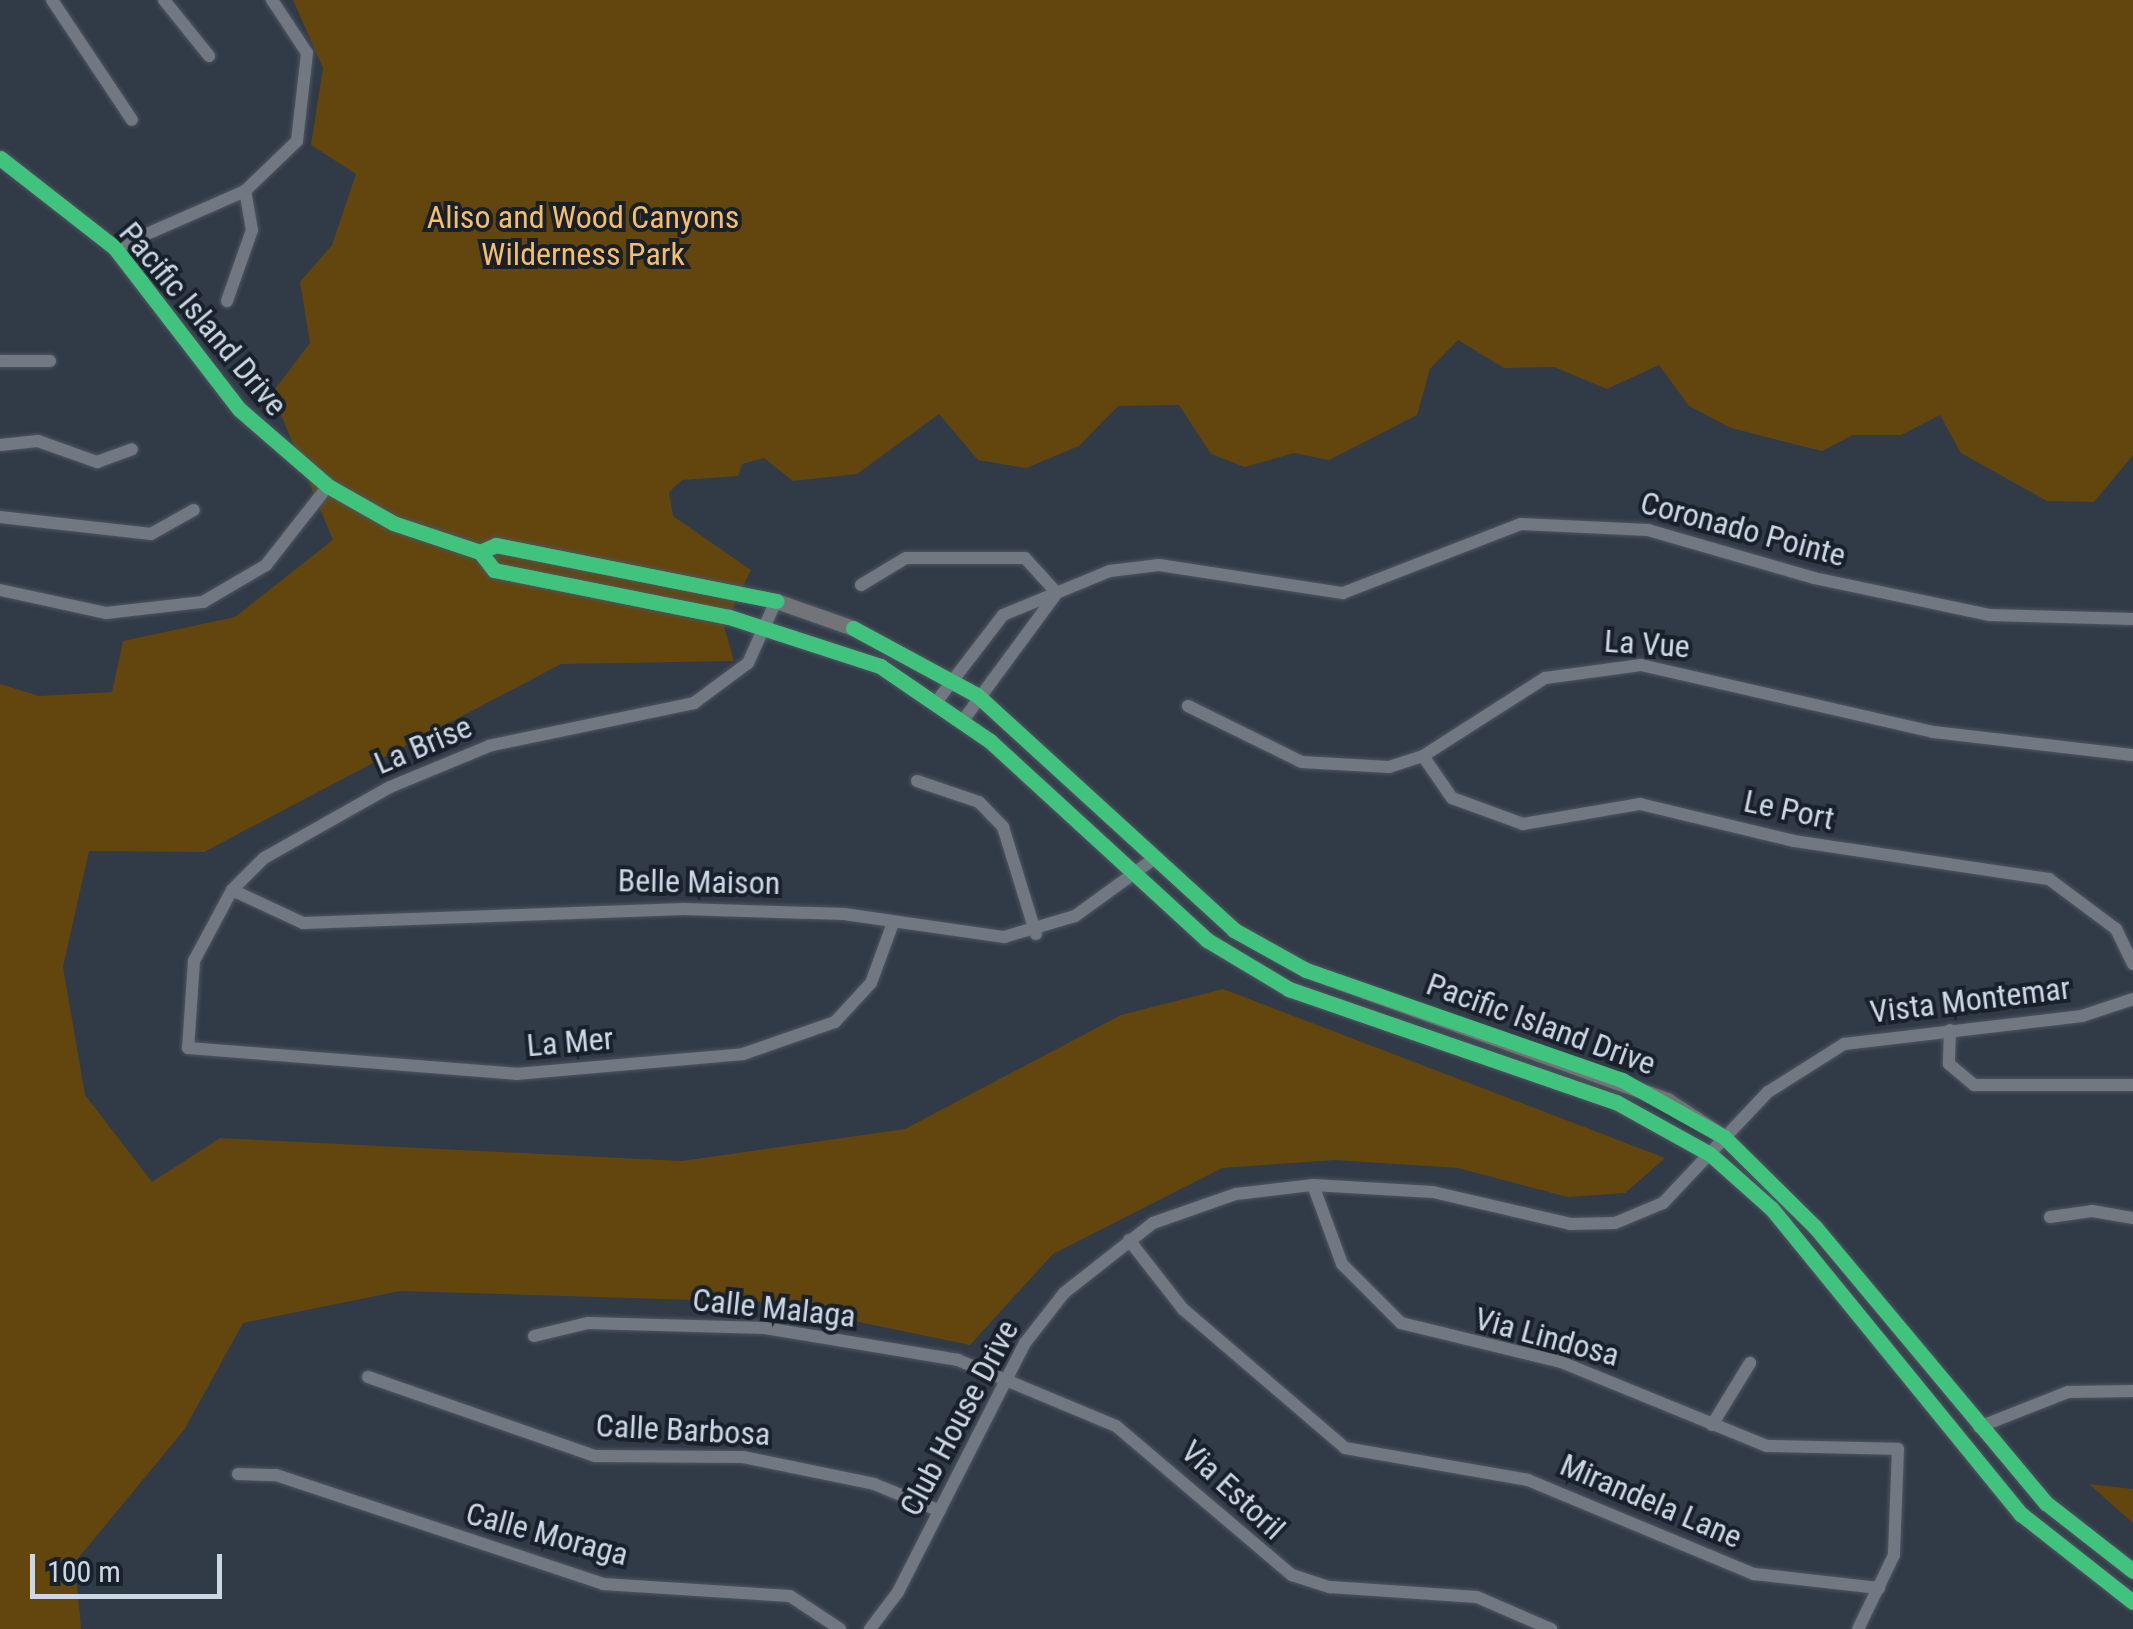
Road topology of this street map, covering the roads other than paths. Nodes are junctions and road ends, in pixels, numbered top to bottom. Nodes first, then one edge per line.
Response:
1 (52, 0) edge
2 (164, 0) edge
3 (272, 0) edge
4 (209, 56) dead end
5 (132, 120) dead end
6 (0, 158) edge
7 (245, 190) junction
8 (115, 248) junction
9 (227, 301) dead end
10 (0, 361) edge
11 (50, 362) dead end
12 (0, 445) edge
13 (132, 449) dead end
14 (328, 486) junction
15 (194, 510) dead end
16 (0, 517) edge
17 (480, 552) junction
18 (861, 585) dead end
19 (0, 590) edge
20 (1056, 594) junction
21 (776, 601) junction
22 (2133, 619) edge
23 (767, 626) junction
24 (953, 681) junction
25 (977, 696) junction
26 (937, 701) junction
27 (1188, 706) dead end
28 (964, 719) junction
29 (2133, 755) edge
30 (1423, 756) junction
31 (917, 780) dead end
32 (1150, 861) junction
33 (1133, 877) junction
34 (232, 890) junction
35 (892, 922) junction
36 (1036, 934) junction
37 (2133, 964) edge
38 (2133, 998) edge
39 (1950, 1030) junction
40 (188, 1048) joint
41 (2133, 1085) edge
42 (1724, 1137) junction
43 (1710, 1154) junction
44 (1313, 1186) junction
45 (2050, 1218) dead end
46 (2133, 1218) edge
47 (1129, 1240) junction
48 (534, 1336) dead end
49 (1750, 1364) dead end
50 (368, 1377) dead end
51 (1006, 1378) junction
52 (2133, 1391) edge
53 (1939, 1415) junction
54 (1712, 1425) junction
55 (1979, 1427) junction
56 (1988, 1471) junction
57 (238, 1474) dead end
58 (940, 1511) junction
59 (2133, 1571) edge
60 (1879, 1588) junction
61 (2133, 1602) edge
62 (840, 1629) edge
63 (870, 1629) edge
64 (1551, 1629) edge
65 (1858, 1629) edge

1 - 5 street
2 - 4 street
3 - 7 street
6 - 8 main road, Pacific Island Drive
7 - 8 street
7 - 9 street
8 - 14 main road, Pacific Island Drive
10 - 11 street
12 - 13 street
14 - 17 main road, Pacific Island Drive
14 - 19 street
15 - 16 street
17 - 21 main road, Pacific Island Drive
17 - 23 main road, Pacific Island Drive
18 - 20 street
20 - 22 street, Coronado Pointe
20 - 24 street, Coronado Pointe
20 - 25 street, Coronado Pointe
21 - 23 street, La Brise
21 - 24 main road, Pacific Island Drive
23 - 26 main road, Pacific Island Drive
23 - 34 street, La Brise
24 - 25 main road, Pacific Island Drive
24 - 26 street, Coronado Pointe
25 - 28 street, Coronado Pointe
25 - 32 main road, Pacific Island Drive
26 - 28 main road, Pacific Island Drive
27 - 30 street, La Vue
28 - 33 main road, Pacific Island Drive
29 - 30 street, La Vue
30 - 37 street, Le Port
31 - 36 street
32 - 33 street, Belle Maison
32 - 42 main road, Pacific Island Drive
33 - 36 street, Belle Maison
33 - 43 main road, Pacific Island Drive
34 - 35 street, Belle Maison
34 - 40 street, La Brise
35 - 36 street, Belle Maison
35 - 40 street, La Mer
38 - 39 street, Vista Montemar
39 - 41 street
39 - 42 street, Vista Montemar
42 - 43 street, Club House Drive
42 - 55 main road, Pacific Island Drive
43 - 44 street, Club House Drive
43 - 53 main road, Pacific Island Drive
44 - 47 street, Club House Drive
44 - 54 street, Via Lindosa
45 - 46 street
47 - 51 street, Club House Drive
47 - 60 street, Mirandela Lane
48 - 51 street, Calle Malaga
49 - 54 street
50 - 58 street, Calle Barbosa
51 - 58 street, Club House Drive
51 - 64 street, Via Estoril
52 - 55 street
53 - 55 main road
53 - 56 main road, Pacific Island Drive
54 - 60 street, Via Lindosa
55 - 56 main road
55 - 59 main road, Pacific Island Drive
56 - 61 main road, Pacific Island Drive
57 - 62 street, Calle Moraga
58 - 63 street, Club House Drive
60 - 65 street

